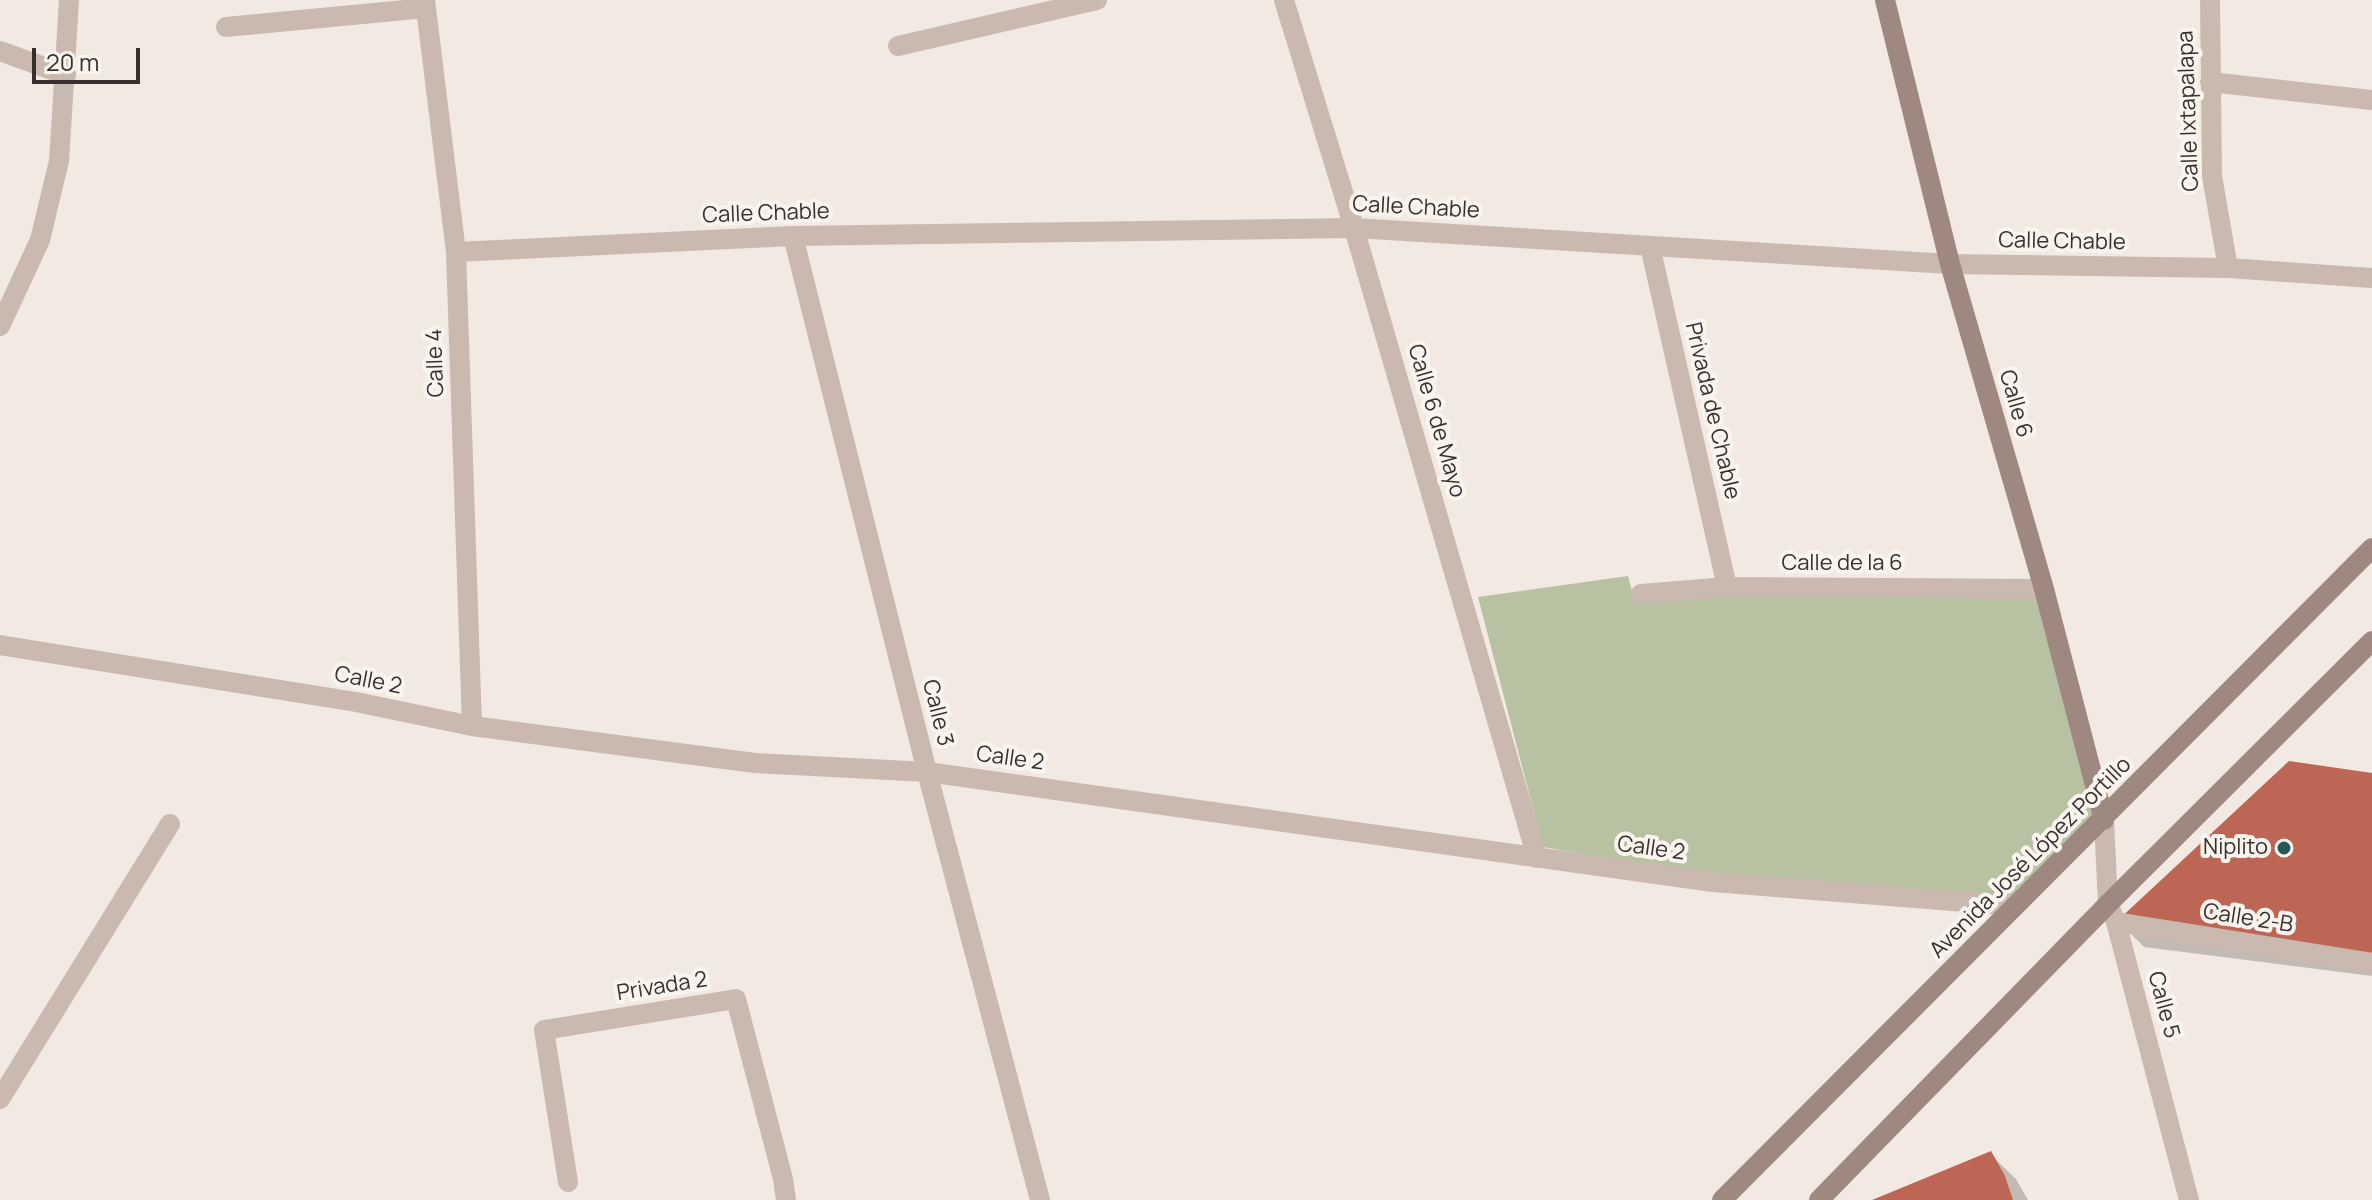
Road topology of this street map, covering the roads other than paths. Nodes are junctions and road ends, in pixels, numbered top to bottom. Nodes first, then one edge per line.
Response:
1 (69, 0) edge
2 (1097, 0) edge
3 (1284, 0) edge
4 (1885, 0) edge
5 (2210, 0) edge
6 (425, 4) edge
7 (226, 27) dead end
8 (898, 46) dead end
9 (0, 51) edge
10 (66, 75) junction
11 (2210, 82) junction
12 (2372, 100) edge
13 (1354, 228) junction
14 (793, 236) junction
15 (1650, 246) junction
16 (456, 252) junction
17 (1950, 264) junction
18 (2228, 268) junction
19 (2372, 278) edge
20 (0, 326) edge
21 (2372, 548) edge
22 (1727, 587) junction
23 (2044, 589) junction
24 (1641, 594) dead end
25 (2372, 641) edge
26 (0, 645) edge
27 (472, 726) junction
28 (927, 772) junction
29 (2104, 820) junction
30 (170, 824) dead end
31 (1537, 858) junction
32 (2015, 906) junction
33 (2112, 913) junction
34 (2372, 963) edge
35 (0, 1099) edge
36 (568, 1182) dead end
37 (786, 1200) edge
38 (1040, 1200) edge
39 (1722, 1200) edge
40 (1819, 1200) edge
41 (2189, 1200) edge

1 - 10 street
2 - 8 street
3 - 13 street, Calle 6 de Mayo
4 - 17 main road, Calle 6
5 - 11 street, Calle Ixtapalapa
6 - 7 street
6 - 16 street, Calle 4
9 - 10 street
10 - 20 street
11 - 12 street
11 - 18 street, Calle Ixtapalapa
13 - 14 street, Calle Chable
13 - 15 street, Calle Chable
13 - 31 street, Calle 6 de Mayo
14 - 16 street, Calle Chable
14 - 28 street, Calle 3
15 - 17 street, Calle Chable
15 - 22 street, Privada de Chable
16 - 27 street, Calle 4
17 - 18 street, Calle Chable
17 - 23 main road, Calle 6
18 - 19 street, Calle Chable
21 - 29 main road, Avenida José López Portillo
22 - 23 street, Calle de la 6
22 - 24 street, Calle de la 6
23 - 29 main road, Calle 6
25 - 33 main road
26 - 27 street, Calle 2
27 - 28 street, Calle 2
28 - 31 street, Calle 2
28 - 38 street, Calle 3
29 - 32 main road, Avenida José López Portillo
29 - 33 street, Calle 5
30 - 35 street
31 - 32 street, Calle 2
32 - 39 main road, Avenida José López Portillo
33 - 34 street, Calle 2-B
33 - 40 main road
33 - 41 street, Calle 5
36 - 37 street, Privada 2

